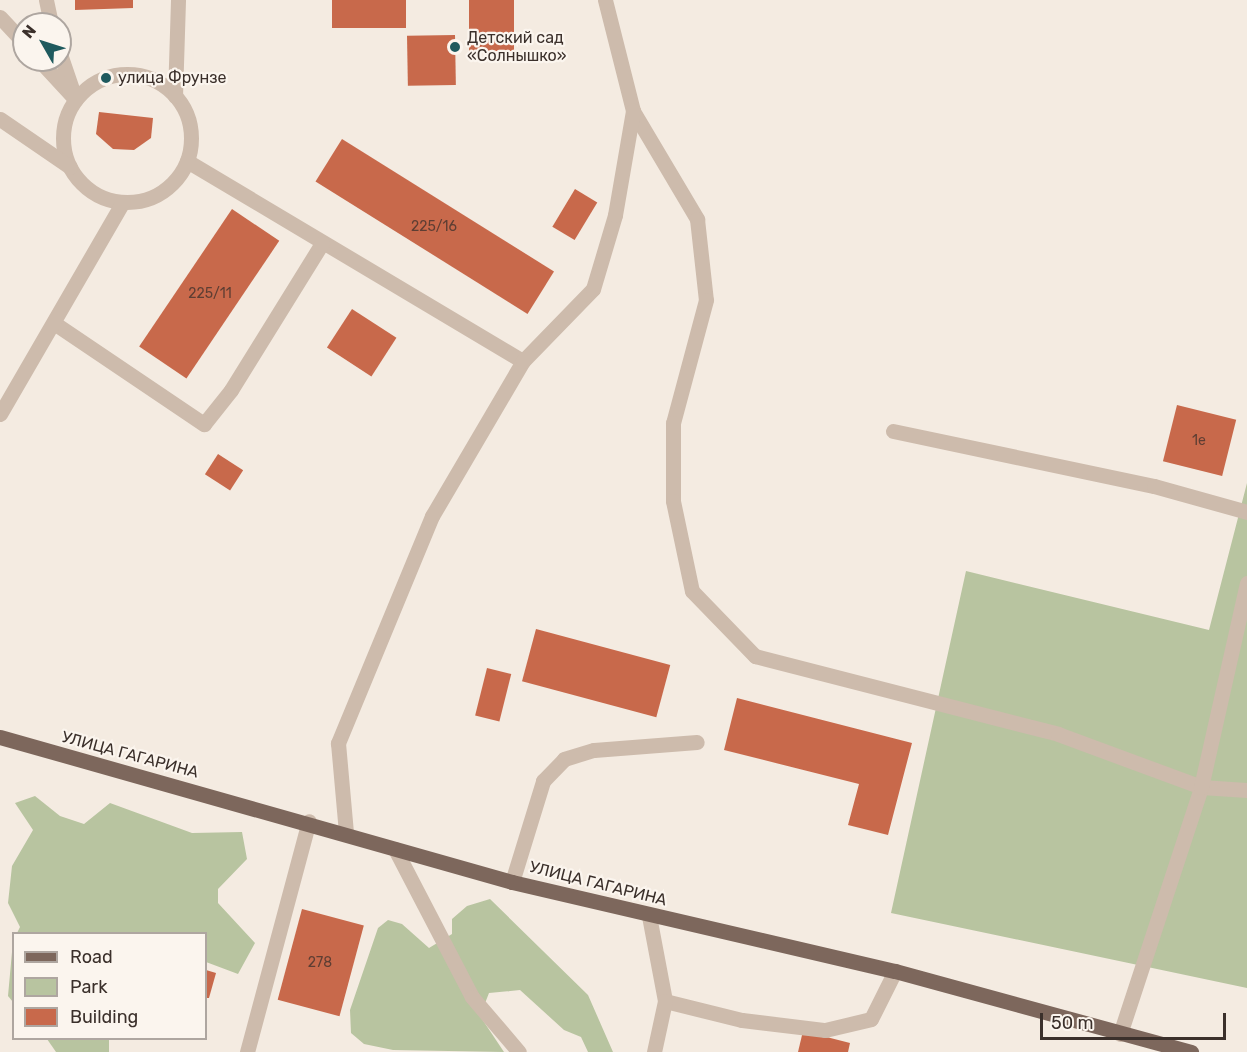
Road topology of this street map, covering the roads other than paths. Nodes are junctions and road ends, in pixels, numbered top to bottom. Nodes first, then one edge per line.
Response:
1 (178, 0) edge
2 (605, 0) edge
3 (0, 17) edge
4 (12, 30) edge
5 (50, 72) edge
6 (66, 72) edge
7 (175, 96) junction
8 (76, 100) junction
9 (633, 111) junction
10 (0, 119) edge
11 (187, 161) junction
12 (70, 167) junction
13 (123, 202) junction
14 (322, 243) junction
15 (54, 323) junction
16 (523, 361) junction
17 (0, 414) edge
18 (893, 431) dead end
19 (1247, 512) edge
20 (1247, 583) edge
21 (0, 737) edge
22 (698, 742) dead end
23 (1201, 787) junction
24 (1247, 790) edge
25 (309, 821) junction
26 (346, 833) junction
27 (394, 849) junction
28 (512, 882) junction
29 (649, 916) junction
30 (895, 971) junction
31 (665, 1001) junction
32 (1120, 1034) junction
33 (247, 1052) edge
34 (519, 1052) edge
35 (654, 1052) edge
36 (1191, 1052) edge

1 - 7 street
2 - 9 street
3 - 4 street
5 - 8 street
6 - 8 street
7 - 8 street
7 - 11 street
8 - 12 street
9 - 16 street
9 - 23 street
10 - 12 street
11 - 13 street
11 - 14 street
12 - 13 street
13 - 15 street
14 - 15 street
14 - 16 street
15 - 17 street
16 - 26 street
18 - 19 street
20 - 23 street
21 - 25 main road, УЛИЦА ГАГАРИНА
22 - 28 street
23 - 24 street
23 - 32 street
25 - 26 main road, УЛИЦА ГАГАРИНА
25 - 33 street
26 - 27 main road, УЛИЦА ГАГАРИНА
27 - 28 main road, УЛИЦА ГАГАРИНА
27 - 34 street
28 - 29 main road, УЛИЦА ГАГАРИНА
29 - 30 main road, УЛИЦА ГАГАРИНА
29 - 31 street
30 - 31 street
30 - 32 main road, УЛИЦА ГАГАРИНА
31 - 35 street
32 - 36 main road, УЛИЦА ГАГАРИНА

